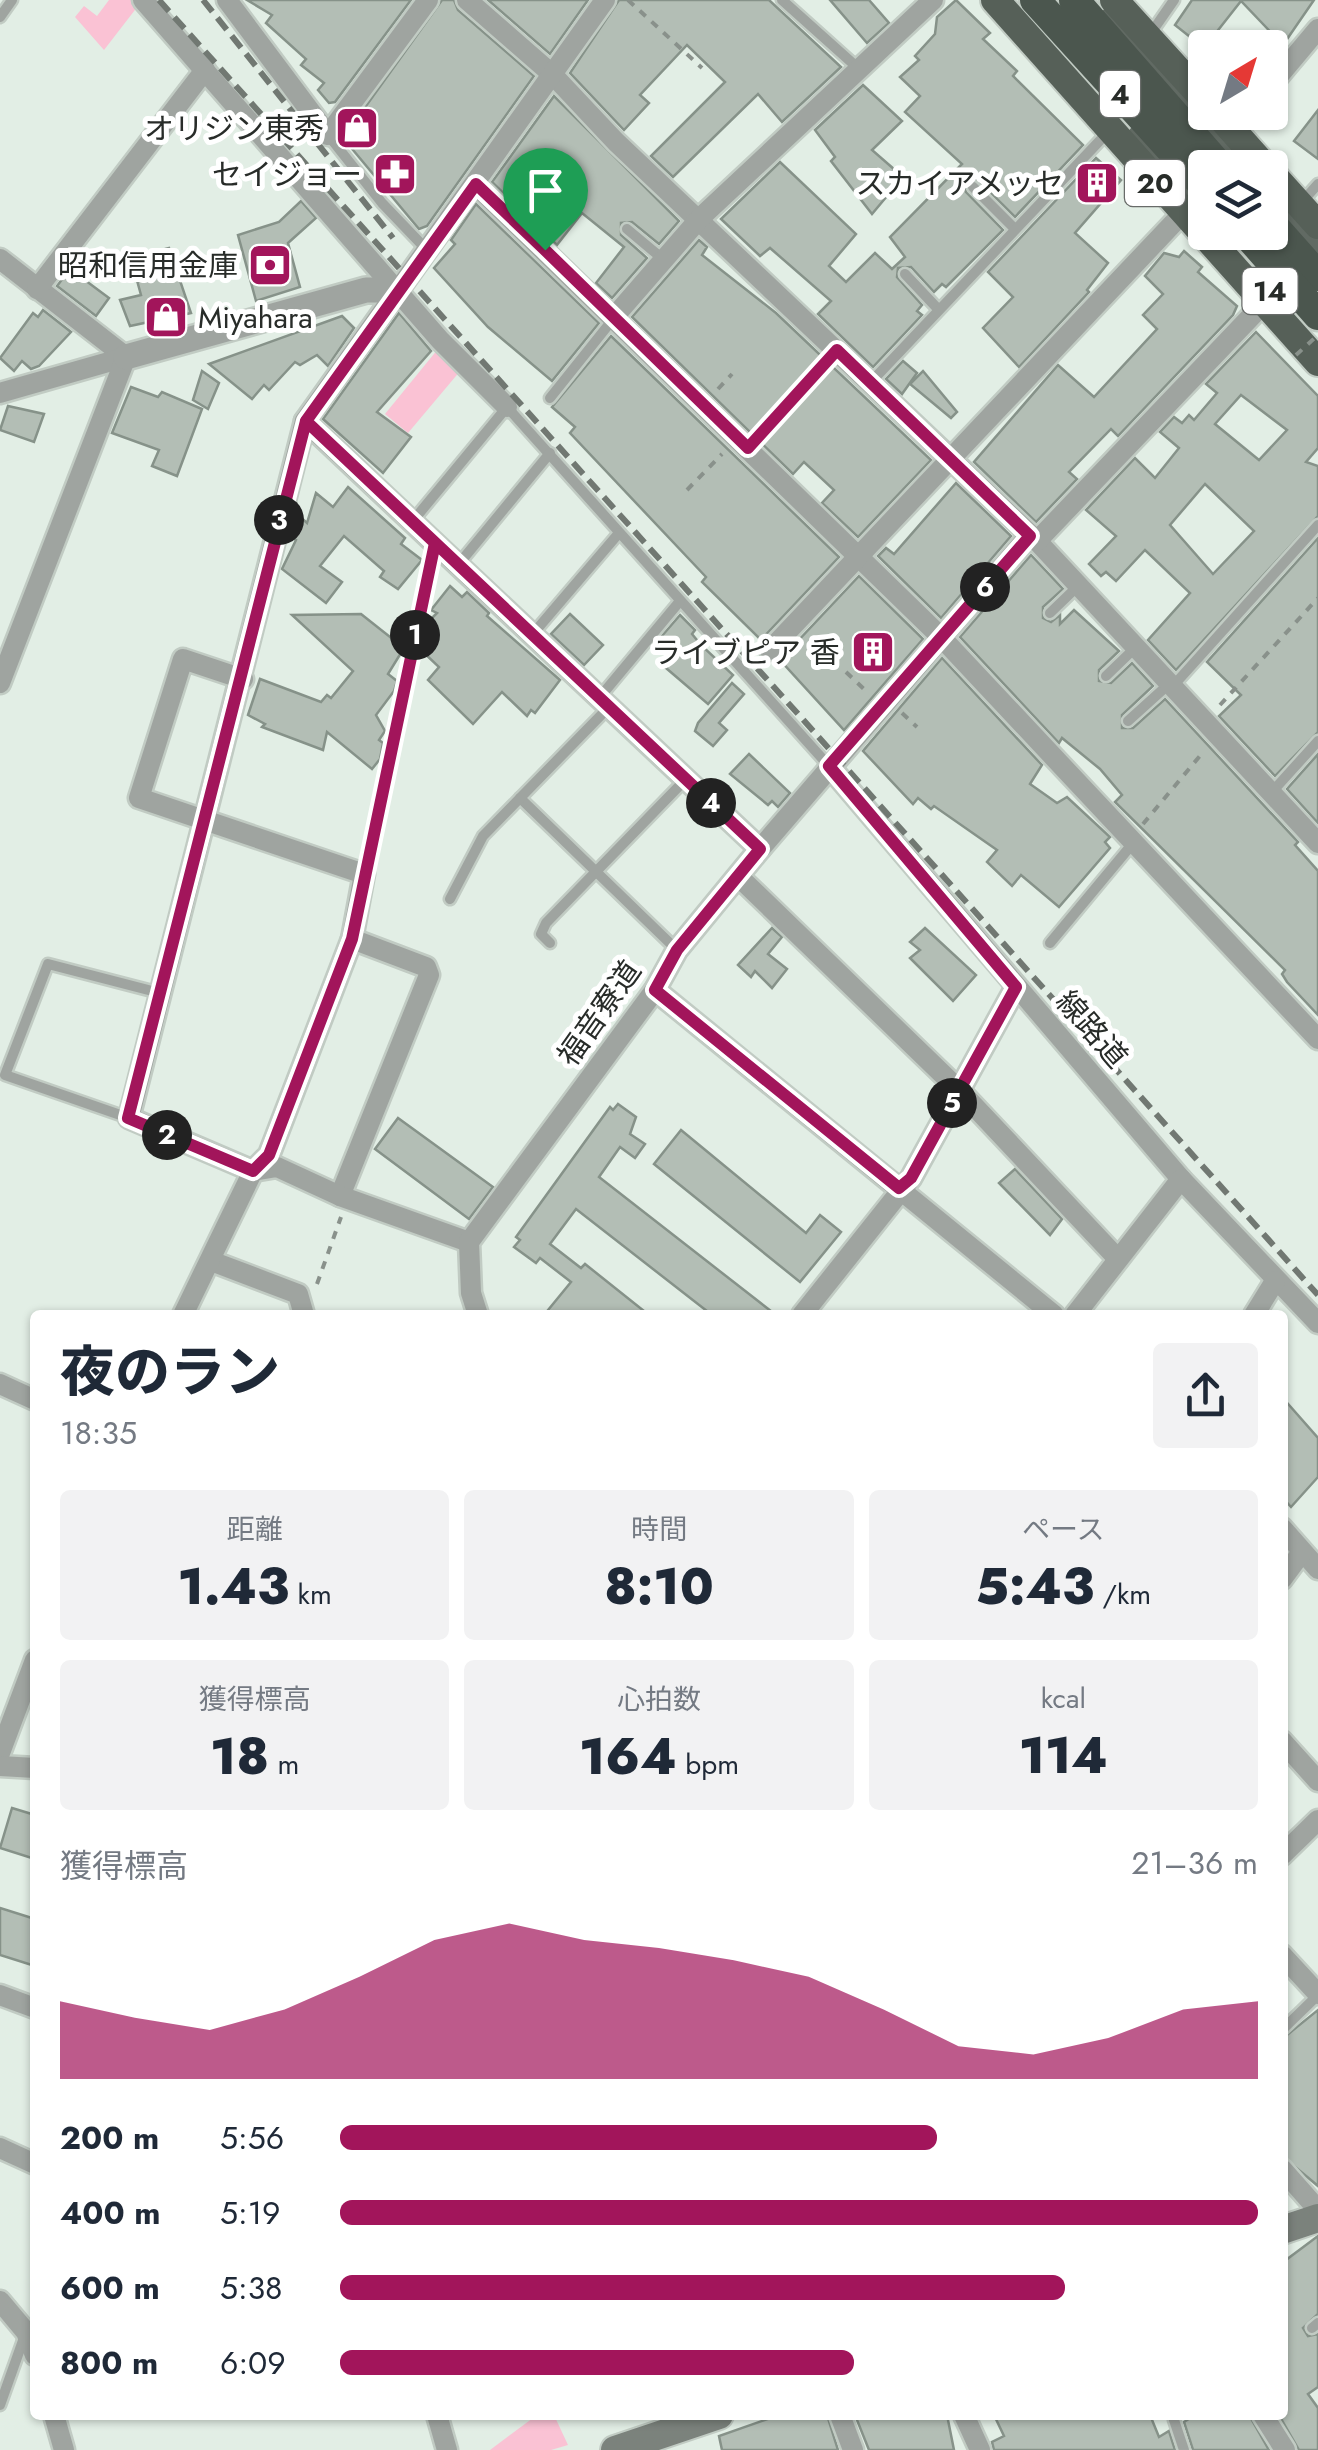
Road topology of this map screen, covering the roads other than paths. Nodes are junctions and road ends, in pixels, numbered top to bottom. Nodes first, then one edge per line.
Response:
1 (12, 0) edge
2 (143, 0) edge
3 (227, 0) edge
4 (428, 0) edge
5 (467, 0) edge
6 (605, 0) edge
7 (782, 0) edge
8 (934, 0) edge
9 (996, 0) edge
10 (1017, 0) edge
11 (1035, 0) edge
12 (1074, 0) edge
13 (1092, 0) edge
14 (1114, 0) edge
15 (1174, 0) edge
16 (0, 18) edge
17 (1318, 29) edge
18 (1148, 37) junction
19 (1288, 64) edge
20 (860, 69) junction
21 (204, 70) junction
22 (553, 75) junction
23 (1188, 83) edge
24 (1188, 89) edge
25 (1230, 130) edge
26 (1108, 132) junction
27 (328, 135) junction
28 (1206, 150) edge
29 (1249, 150) edge
30 (1188, 169) edge
31 (476, 184) junction
32 (1288, 185) edge
33 (973, 187) dead end
34 (1312, 204) edge
35 (1188, 205) edge
36 (1188, 208) edge
37 (1288, 212) edge
38 (700, 218) junction
39 (1188, 220) edge
40 (1014, 228) junction
41 (628, 230) dead end
42 (1288, 242) edge
43 (1318, 244) edge
44 (426, 249) junction
45 (1222, 250) edge
46 (1234, 250) edge
47 (1261, 250) edge
48 (0, 259) edge
49 (664, 260) junction
50 (905, 274) dead end
51 (1318, 276) edge
52 (37, 289) junction
53 (398, 290) junction
54 (1264, 303) junction
55 (938, 309) junction
56 (1318, 315) edge
57 (614, 317) junction
58 (1311, 355) edge
59 (126, 357) junction
60 (871, 382) junction
61 (0, 393) edge
62 (550, 398) dead end
63 (507, 406) junction
64 (306, 421) junction
65 (550, 453) junction
66 (951, 460) junction
67 (412, 522) junction
68 (1318, 525) edge
69 (619, 533) junction
70 (1034, 538) junction
71 (435, 543) junction
72 (860, 557) junction
73 (458, 565) junction
74 (1078, 586) junction
75 (680, 601) junction
76 (1050, 613) dead end
77 (532, 635) junction
78 (941, 637) junction
79 (1136, 648) junction
80 (770, 650) dead end
81 (1106, 676) dead end
82 (243, 679) junction
83 (0, 683) edge
84 (1170, 686) junction
85 (604, 702) junction
86 (1128, 721) dead end
87 (1318, 741) edge
88 (829, 766) junction
89 (686, 780) junction
90 (1270, 794) junction
91 (520, 798) junction
92 (203, 820) junction
93 (1133, 839) junction
94 (1318, 843) edge
95 (760, 849) junction
96 (364, 874) junction
97 (594, 874) junction
98 (740, 877) junction
99 (450, 900) dead end
100 (352, 939) junction
101 (550, 942) dead end
102 (1050, 943) dead end
103 (677, 950) junction
104 (1016, 987) junction
105 (655, 990) junction
106 (160, 994) junction
107 (1318, 1039) edge
108 (959, 1090) junction
109 (128, 1118) junction
110 (253, 1171) junction
111 (1181, 1179) junction
112 (899, 1188) junction
113 (344, 1198) junction
114 (469, 1242) junction
115 (1118, 1259) junction
116 (211, 1261) junction
117 (1275, 1280) junction
118 (304, 1309) edge
119 (186, 1310) edge
120 (477, 1310) edge
121 (808, 1310) edge
122 (1048, 1310) edge
123 (1080, 1310) edge
124 (1257, 1310) edge
125 (1318, 1323) edge
126 (0, 1384) edge
127 (30, 1398) edge
128 (1288, 1535) edge
129 (1302, 1552) junction
130 (1318, 1569) edge
131 (1288, 1572) edge
132 (30, 1673) edge
133 (1288, 1748) edge
134 (0, 1753) edge
135 (0, 1766) edge
136 (30, 1768) edge
137 (1318, 1782) edge
138 (1318, 1820) edge
139 (1288, 1849) edge
140 (1288, 1961) edge
141 (1318, 1994) edge
142 (0, 1995) edge
143 (30, 2006) edge
144 (1288, 2024) edge
145 (0, 2148) edge
146 (30, 2162) edge
147 (1288, 2176) edge
148 (1318, 2210) edge
149 (1318, 2218) edge
150 (1288, 2228) edge
151 (0, 2301) edge
152 (26, 2332) junction
153 (30, 2343) edge
154 (0, 2405) edge
155 (55, 2420) edge
156 (438, 2420) edge
157 (689, 2420) edge
158 (842, 2420) edge
159 (966, 2420) edge
160 (1174, 2420) dead end
161 (1265, 2420) edge
162 (659, 2425) edge
163 (64, 2450) edge
164 (447, 2450) edge
165 (615, 2450) edge
166 (853, 2450) edge
167 (980, 2450) edge
168 (1184, 2450) edge
169 (1285, 2450) edge

1 - 16 lane
2 - 21 street
3 - 27 street
4 - 27 street
5 - 22 street
6 - 22 street
7 - 20 lane
8 - 20 street
9 - 26 highway, 20
10 - 35 main road
11 - 30 highway, 4
12 - 28 highway, 4
13 - 24 main road
14 - 18 highway
15 - 18 lane
17 - 19 street
18 - 23 highway
20 - 38 street
21 - 52 street
21 - 53 street
22 - 31 street
22 - 38 street
25 - 29 highway
26 - 36 highway, 20
26 - 40 lane
27 - 44 lane
31 - 44 street
31 - 57 street
32 - 34 highway
33 - 40 lane
37 - 43 main road, 14
38 - 49 street
38 - 60 street
39 - 66 street
40 - 55 lane
41 - 49 lane
42 - 51 highway
44 - 53 street
45 - 54 highway, 20
46 - 58 main road, 14
47 - 56 highway
48 - 52 street
49 - 57 street
50 - 55 lane
52 - 59 street
53 - 59 street
53 - 63 street
53 - 64 street
54 - 58 highway, 20
54 - 70 street, 福音寮道
55 - 60 lane
57 - 62 lane
57 - 72 street
59 - 61 street
59 - 83 street
60 - 66 street
63 - 65 lane
63 - 67 lane
64 - 67 street
64 - 82 street
65 - 69 lane
65 - 73 lane
66 - 70 street
66 - 72 street
67 - 71 street
68 - 84 lane
69 - 75 lane
69 - 77 lane
70 - 74 street
70 - 78 street, 福音寮道
71 - 73 street
71 - 96 lane
72 - 78 street
72 - 80 street
73 - 77 street
74 - 76 lane
74 - 79 street
75 - 85 lane
75 - 88 lane
77 - 85 street
78 - 88 street, 福音寮道
78 - 93 street
79 - 81 lane
79 - 84 street
82 - 92 street
82 - 92 street
84 - 86 lane
84 - 90 street
85 - 89 street
85 - 91 lane
87 - 90 lane
88 - 95 street, 福音寮道
88 - 104 street, 線路道
89 - 95 street
89 - 97 lane
90 - 94 street
91 - 97 lane
91 - 99 lane
92 - 96 street
92 - 106 street
93 - 102 lane
93 - 107 street
95 - 98 street, 福音寮道
96 - 100 street
97 - 101 lane
97 - 103 lane
98 - 103 street, 福音寮道
98 - 108 street
100 - 110 street
100 - 113 street
103 - 105 street, 福音寮道
104 - 108 street
104 - 111 street, 線路道
105 - 112 street
105 - 114 street, 福音寮道
106 - 109 street
106 - 109 lane
108 - 112 street
108 - 115 street
109 - 110 street
110 - 113 street
110 - 116 street
111 - 115 street
111 - 117 street, 線路道
112 - 121 street
112 - 122 street
113 - 114 street
114 - 120 street
115 - 123 street
116 - 118 street
116 - 119 street
117 - 124 street
117 - 125 street, 線路道
126 - 127 street
128 - 129 street
129 - 130 street
129 - 131 street
132 - 134 street
133 - 137 street
135 - 136 street
138 - 139 street
140 - 141 street
141 - 144 lane
142 - 143 street
145 - 146 street
147 - 148 street
149 - 150 main road
151 - 152 street
152 - 153 street
152 - 154 lane
155 - 163 street
156 - 164 street
157 - 162 main road
158 - 166 street
159 - 167 street
160 - 168 lane
161 - 169 street
162 - 165 main road

